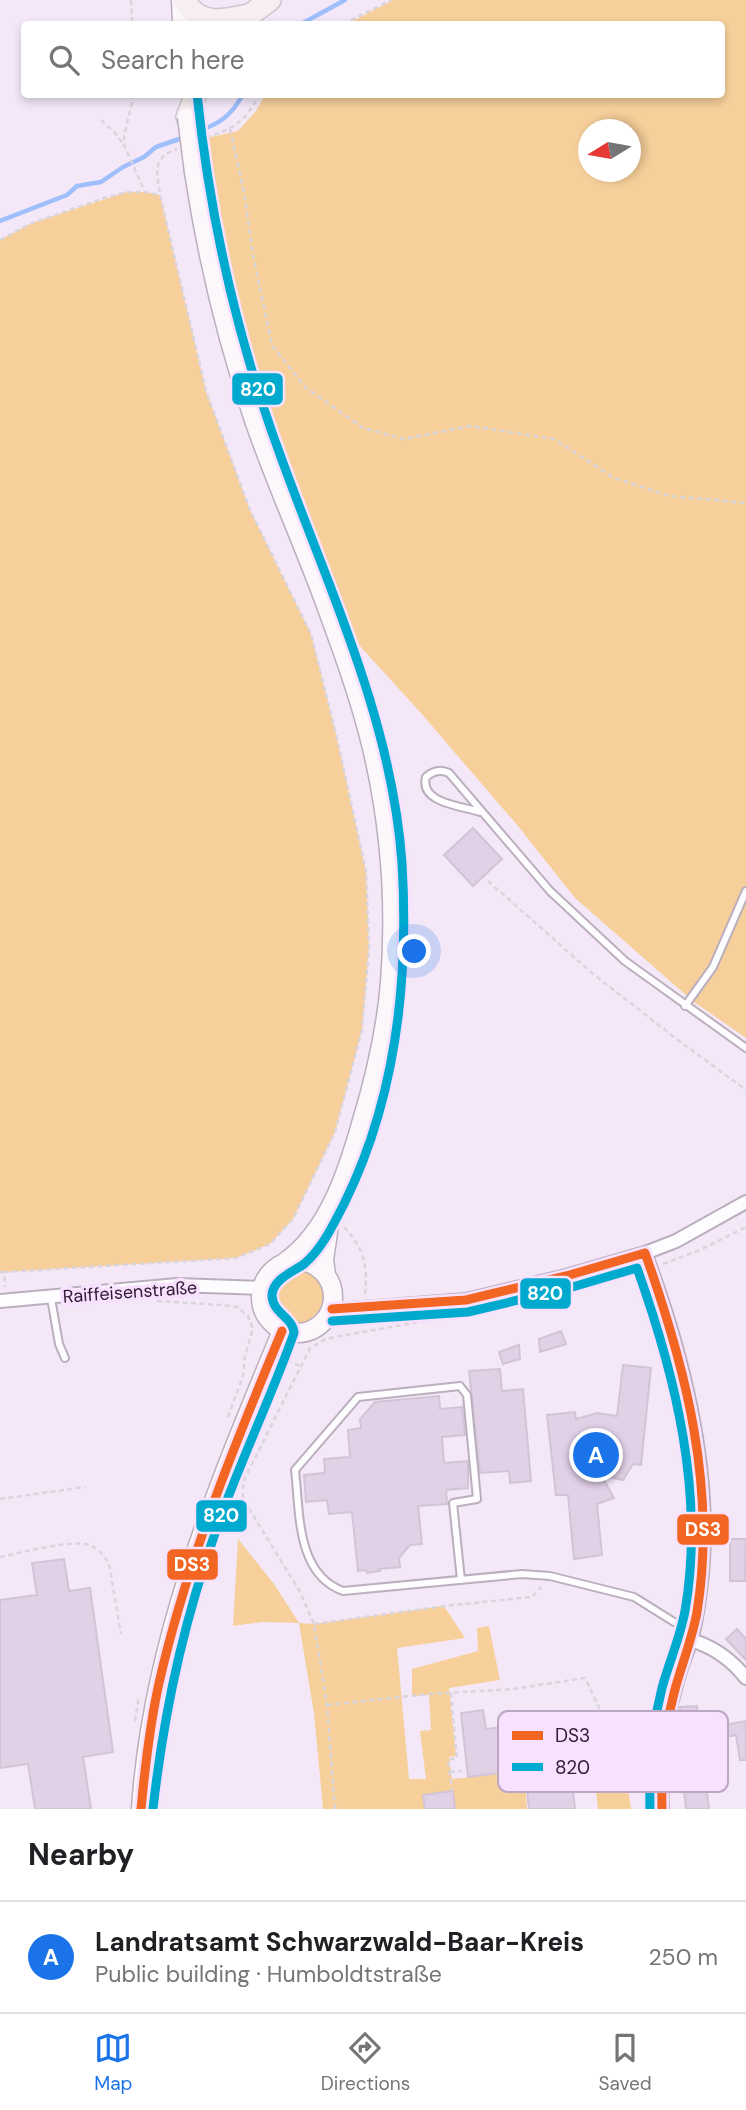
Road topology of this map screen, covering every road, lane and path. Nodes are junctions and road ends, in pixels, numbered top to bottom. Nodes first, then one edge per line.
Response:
1 (131, 0) edge
2 (183, 0) edge
3 (270, 0) edge
4 (391, 0) edge
5 (242, 20) edge
6 (132, 21) edge
7 (182, 21) edge
8 (349, 21) edge
9 (133, 98) edge
10 (185, 98) edge
11 (194, 98) edge
12 (187, 117) junction
13 (101, 120) dead end
14 (230, 129) dead end
15 (124, 145) junction
16 (145, 192) junction
17 (0, 240) edge
18 (746, 503) edge
19 (480, 811) junction
20 (488, 881) dead end
21 (746, 891) edge
22 (685, 1006) junction
23 (746, 1048) edge
24 (746, 1090) edge
25 (746, 1202) edge
26 (331, 1211) junction
27 (746, 1227) edge
28 (646, 1253) junction
29 (285, 1262) junction
30 (651, 1268) junction
31 (2, 1272) edge
32 (326, 1274) junction
33 (260, 1288) junction
34 (51, 1297) junction
35 (4, 1301) edge
36 (152, 1301) dead end
37 (363, 1308) junction
38 (332, 1309) junction
39 (282, 1331) junction
40 (249, 1343) dead end
41 (65, 1357) dead end
42 (300, 1366) dead end
43 (85, 1487) dead end
44 (0, 1499) edge
45 (0, 1557) edge
46 (550, 1576) junction
47 (461, 1580) junction
48 (314, 1624) junction
49 (121, 1634) dead end
50 (692, 1634) junction
51 (746, 1678) edge
52 (451, 1693) junction
53 (327, 1705) junction
54 (601, 1711) edge
55 (669, 1711) edge
56 (462, 1771) dead end
57 (450, 1772) junction
58 (452, 1790) dead end
59 (141, 1809) edge
60 (335, 1809) edge

1 - 6 path
2 - 5 highway
2 - 7 main road
3 - 5 highway
4 - 8 path
9 - 15 path
10 - 12 main road
11 - 12 highway
12 - 26 main road, bridge
13 - 15 path
14 - 18 path
15 - 16 path
16 - 17 path
16 - 31 path
19 - 19 lane
19 - 22 lane
20 - 24 path
21 - 22 lane
22 - 23 lane
25 - 28 street
26 - 29 main road
26 - 32 main road
26 - 37 path
27 - 30 path
28 - 30 street
28 - 37 street
29 - 32 main road
29 - 33 main road
30 - 50 street
31 - 35 path
32 - 38 main road
33 - 34 street, Raiffeisenstraße
33 - 39 main road
34 - 35 street, Raiffeisenstraße
34 - 41 lane
36 - 40 path
37 - 38 street
38 - 39 main road
39 - 59 main road
42 - 48 path
43 - 44 path
45 - 49 path
46 - 47 lane
46 - 48 path
46 - 50 lane
47 - 47 lane
48 - 53 path
50 - 51 street
50 - 55 street
52 - 53 path
52 - 54 path
52 - 57 path
53 - 60 path
56 - 57 path
57 - 58 path

